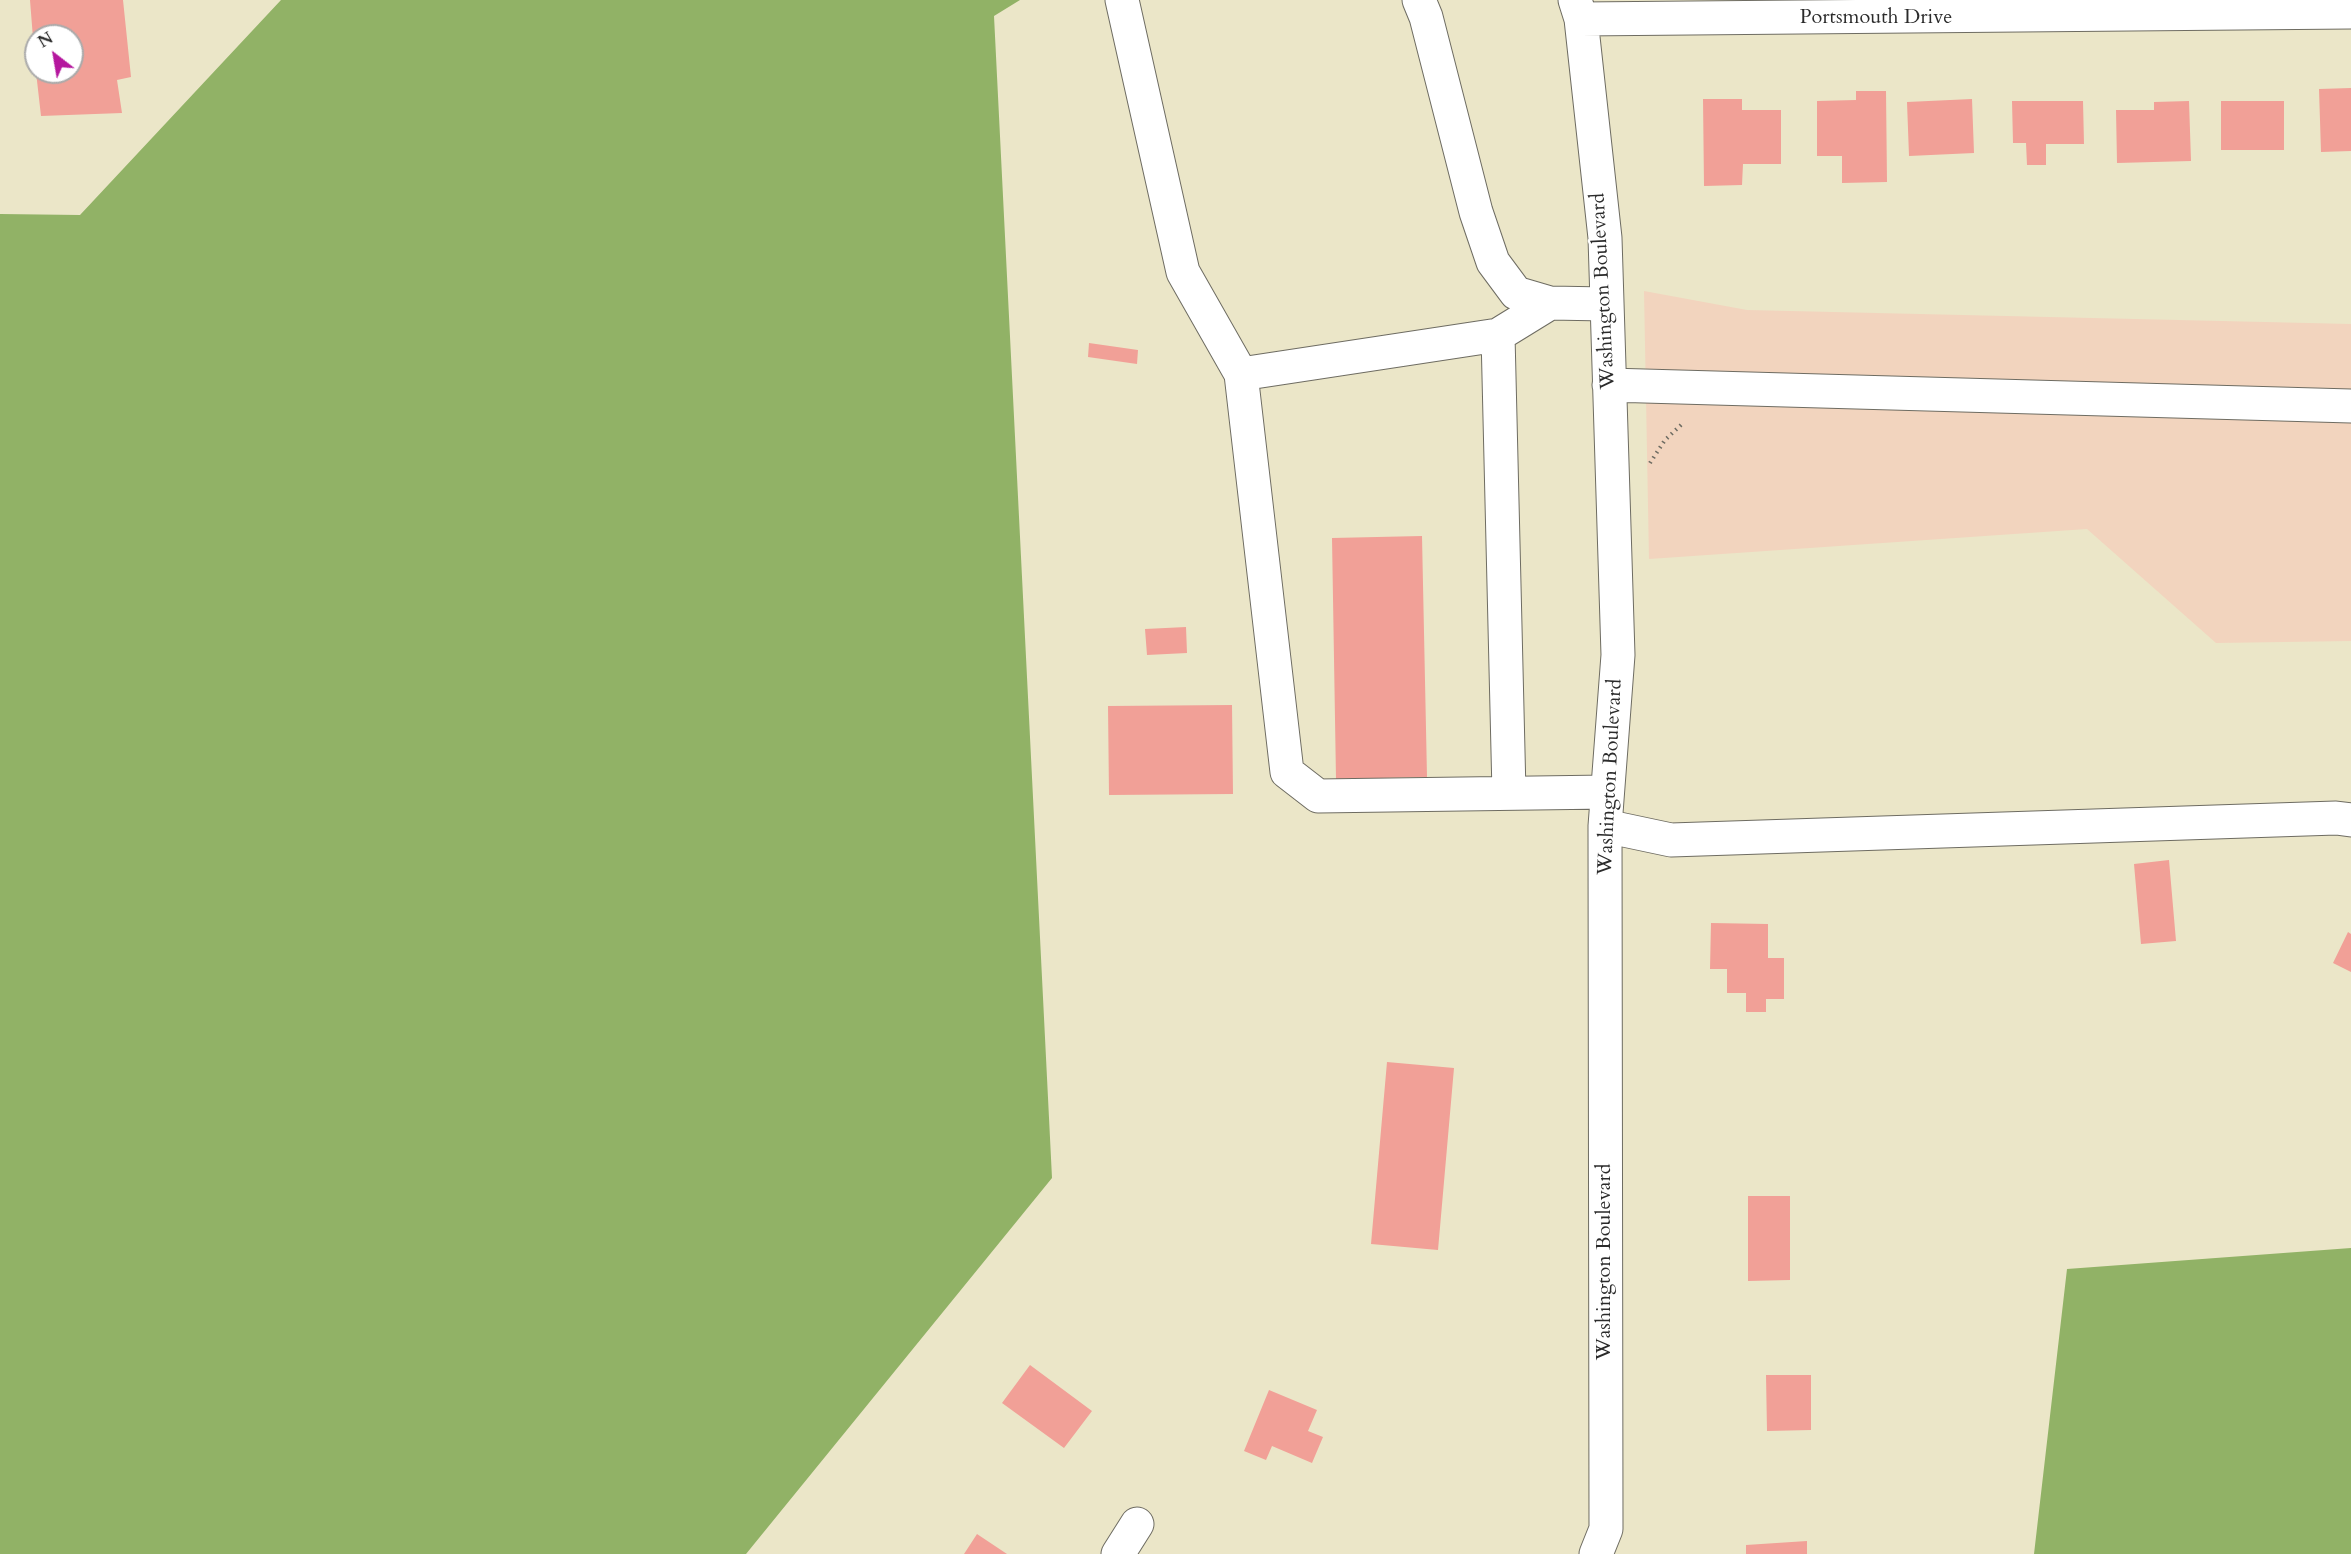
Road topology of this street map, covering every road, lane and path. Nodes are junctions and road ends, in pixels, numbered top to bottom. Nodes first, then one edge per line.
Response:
1 (1122, 0) edge
2 (1419, 0) edge
3 (2042, 8) edge
4 (1728, 9) edge
5 (1936, 9) edge
6 (1578, 10) edge
7 (2351, 12) edge
8 (1550, 303) junction
9 (1606, 304) junction
10 (1498, 335) junction
11 (1241, 374) junction
12 (1609, 385) junction
13 (2351, 406) edge
14 (1607, 792) junction
15 (1509, 793) junction
16 (2351, 820) edge
17 (1605, 826) junction
18 (1137, 1524) dead end
19 (1118, 1554) edge
20 (1596, 1554) edge

1 - 11 street
2 - 8 street
3 - 5 street, Portsmouth Drive
3 - 7 street, Portsmouth Drive
4 - 5 street, Portsmouth Drive
4 - 6 street, Portsmouth Drive
6 - 9 street, Washington Boulevard
8 - 9 street
8 - 10 street
9 - 12 street, Washington Boulevard
10 - 11 street
10 - 15 street
11 - 15 street
12 - 13 street
12 - 14 street, Washington Boulevard
14 - 15 street
14 - 17 street, Washington Boulevard
16 - 17 street
17 - 20 street, Washington Boulevard
18 - 19 street

